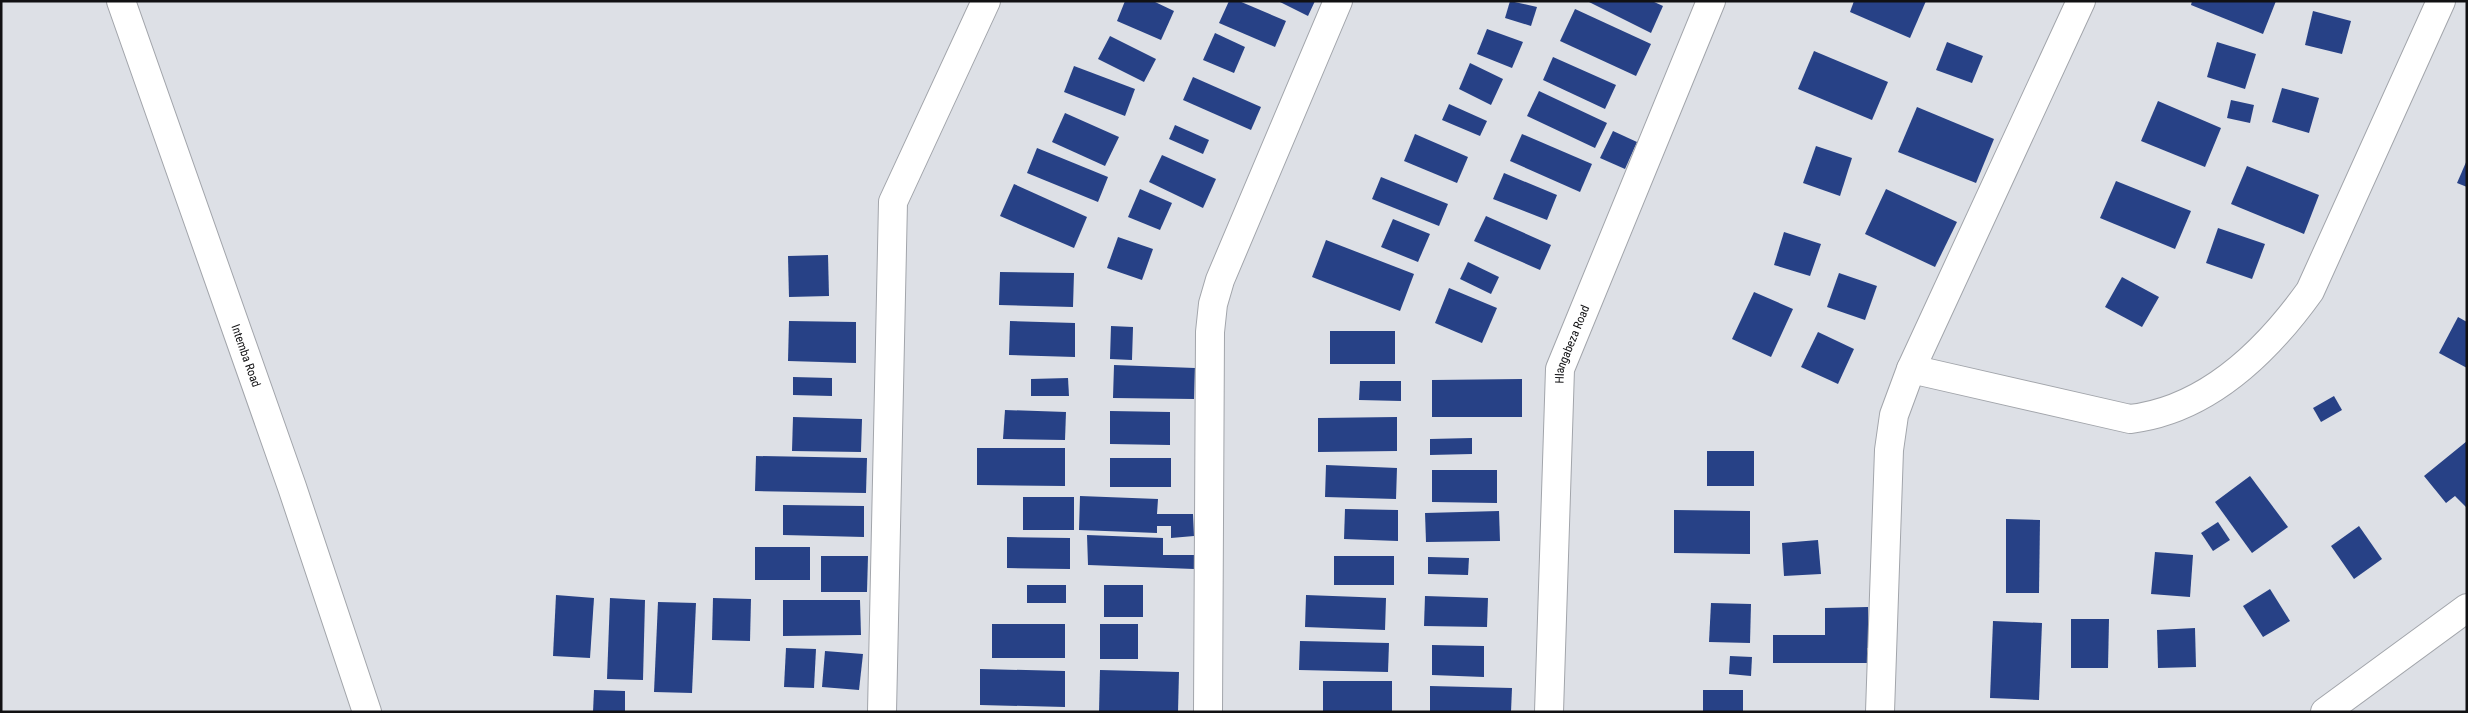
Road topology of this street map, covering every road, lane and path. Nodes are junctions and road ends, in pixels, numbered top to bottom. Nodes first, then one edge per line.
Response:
1 (121, 1) edge
2 (986, 1) edge
3 (1338, 1) edge
4 (1711, 1) edge
5 (2081, 1) edge
6 (2441, 1) edge
7 (1911, 369) junction
8 (2467, 608) edge
9 (367, 712) edge
10 (882, 712) edge
11 (1208, 712) edge
12 (1549, 712) edge
13 (1880, 712) edge
14 (2325, 712) edge

1 - 9 street, Intemba Road
2 - 10 street
3 - 11 street
4 - 12 street, Hlangabeza Road
5 - 7 street
6 - 7 street
7 - 13 street
8 - 14 street

